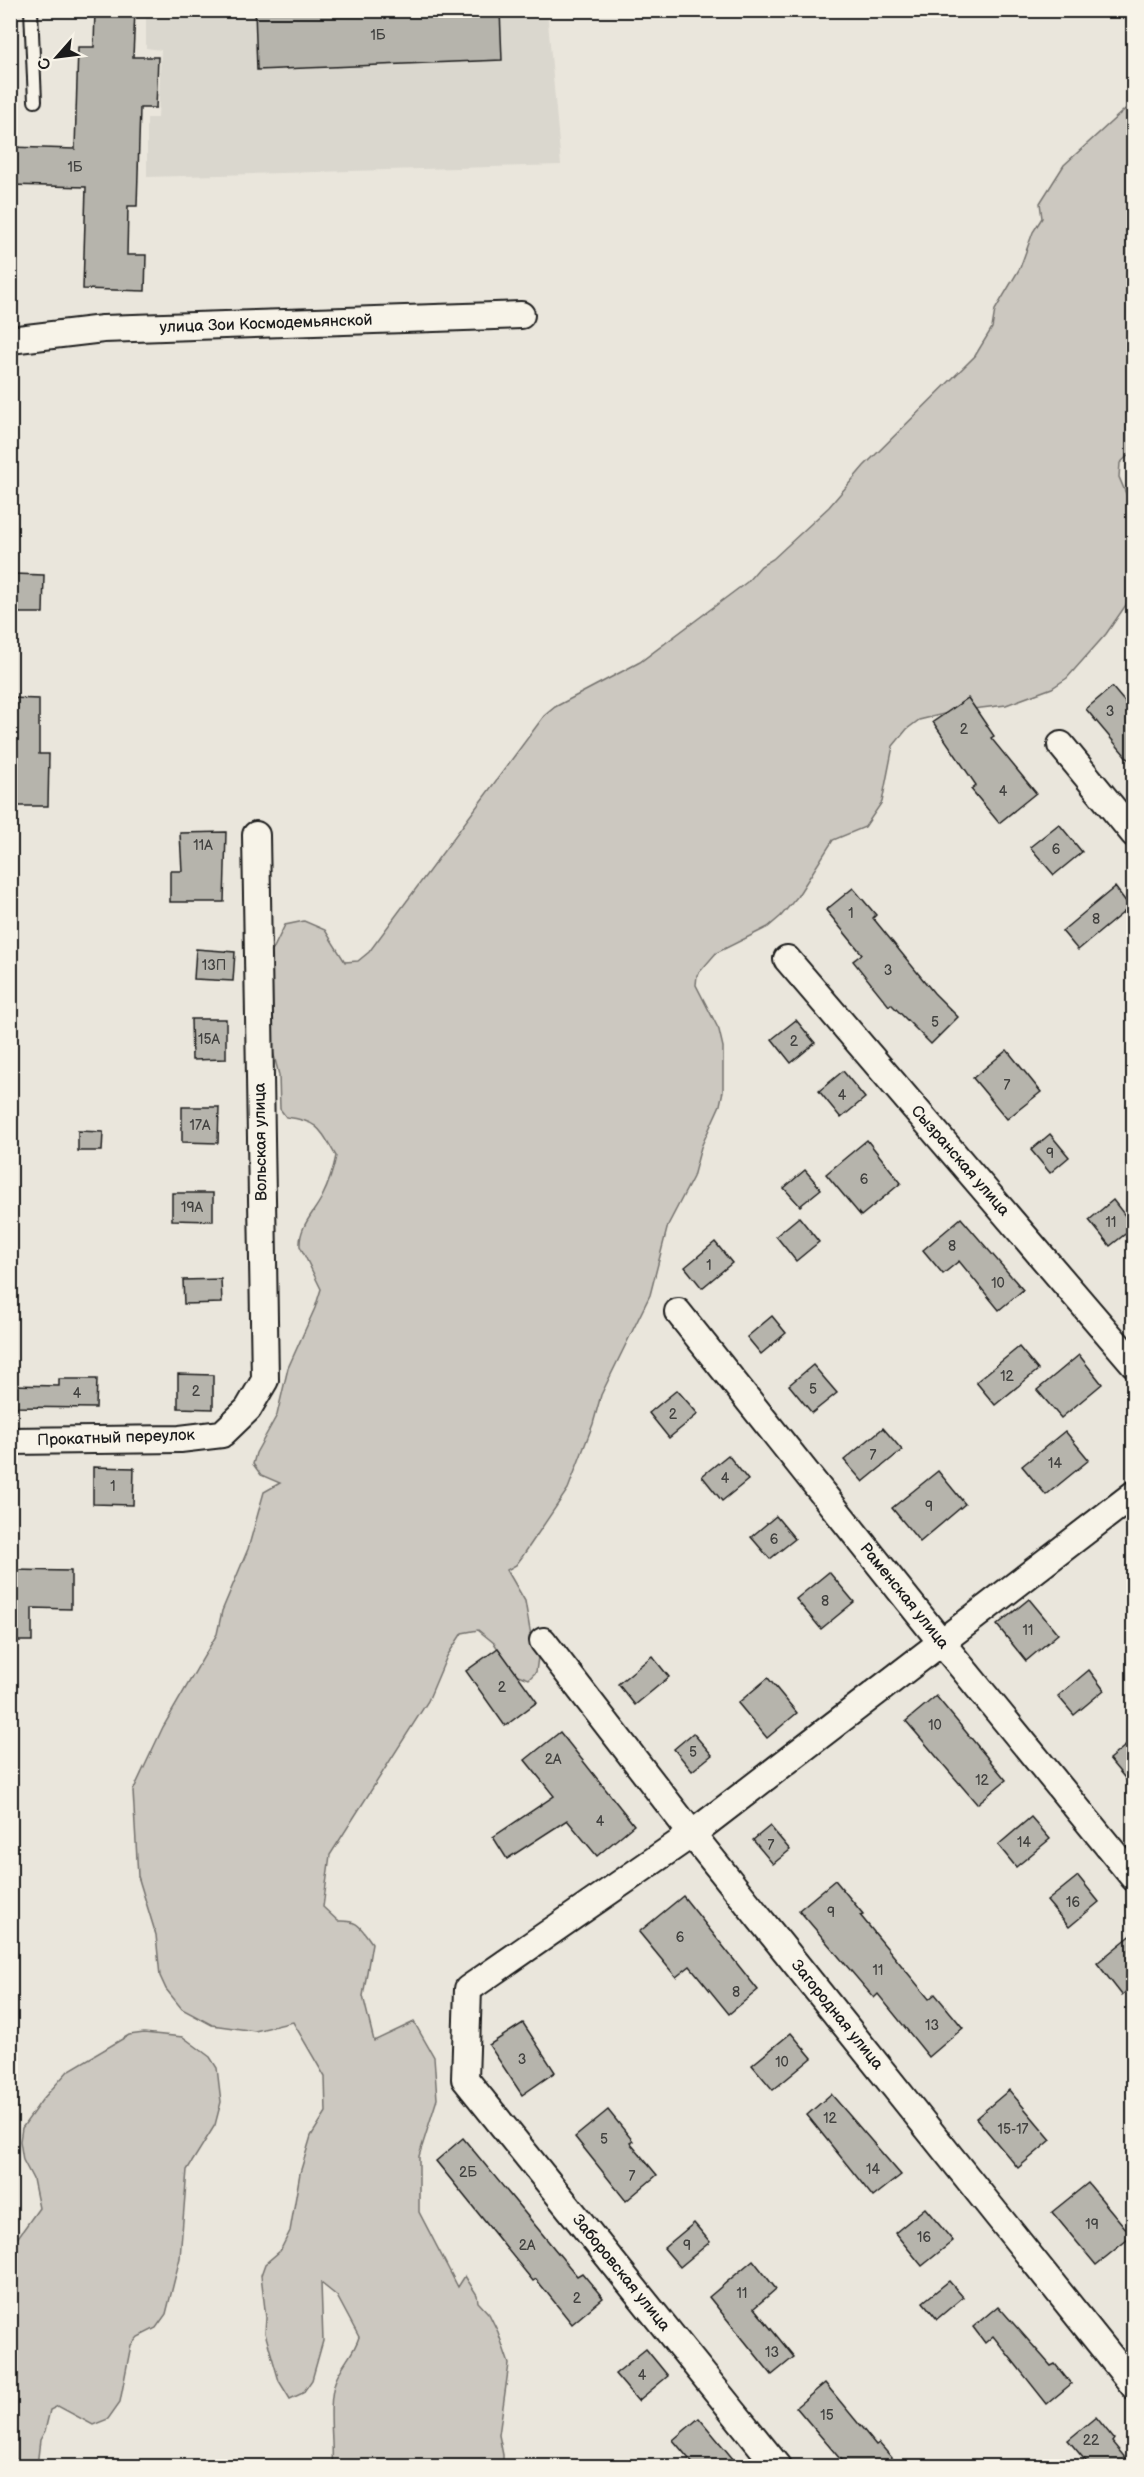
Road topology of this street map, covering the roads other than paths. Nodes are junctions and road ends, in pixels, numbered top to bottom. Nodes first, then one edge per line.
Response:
1 (31, 10) edge
2 (35, 101) dead end
3 (521, 315) dead end
4 (10, 340) edge
5 (1061, 745) dead end
6 (1134, 834) edge
7 (256, 835) dead end
8 (787, 959) dead end
9 (678, 1312) dead end
10 (1134, 1364) edge
11 (222, 1434) joint
12 (10, 1441) edge
13 (1134, 1494) edge
14 (543, 1641) dead end
15 (942, 1643) junction
16 (692, 1834) junction
17 (1134, 1878) edge
18 (1134, 2386) edge
19 (777, 2466) edge

1 - 2 lane
3 - 4 street, улица Зои Космодемьянской
5 - 6 street
7 - 11 street, Вольская улица
8 - 10 street, Сызранская улица
9 - 15 street, Раменская улица
11 - 12 street, Прокатный переулок
13 - 15 street
14 - 16 street, Загородная улица
15 - 16 street
15 - 17 street, Раменская улица
16 - 18 street, Загородная улица
16 - 19 street, Заборовская улица

